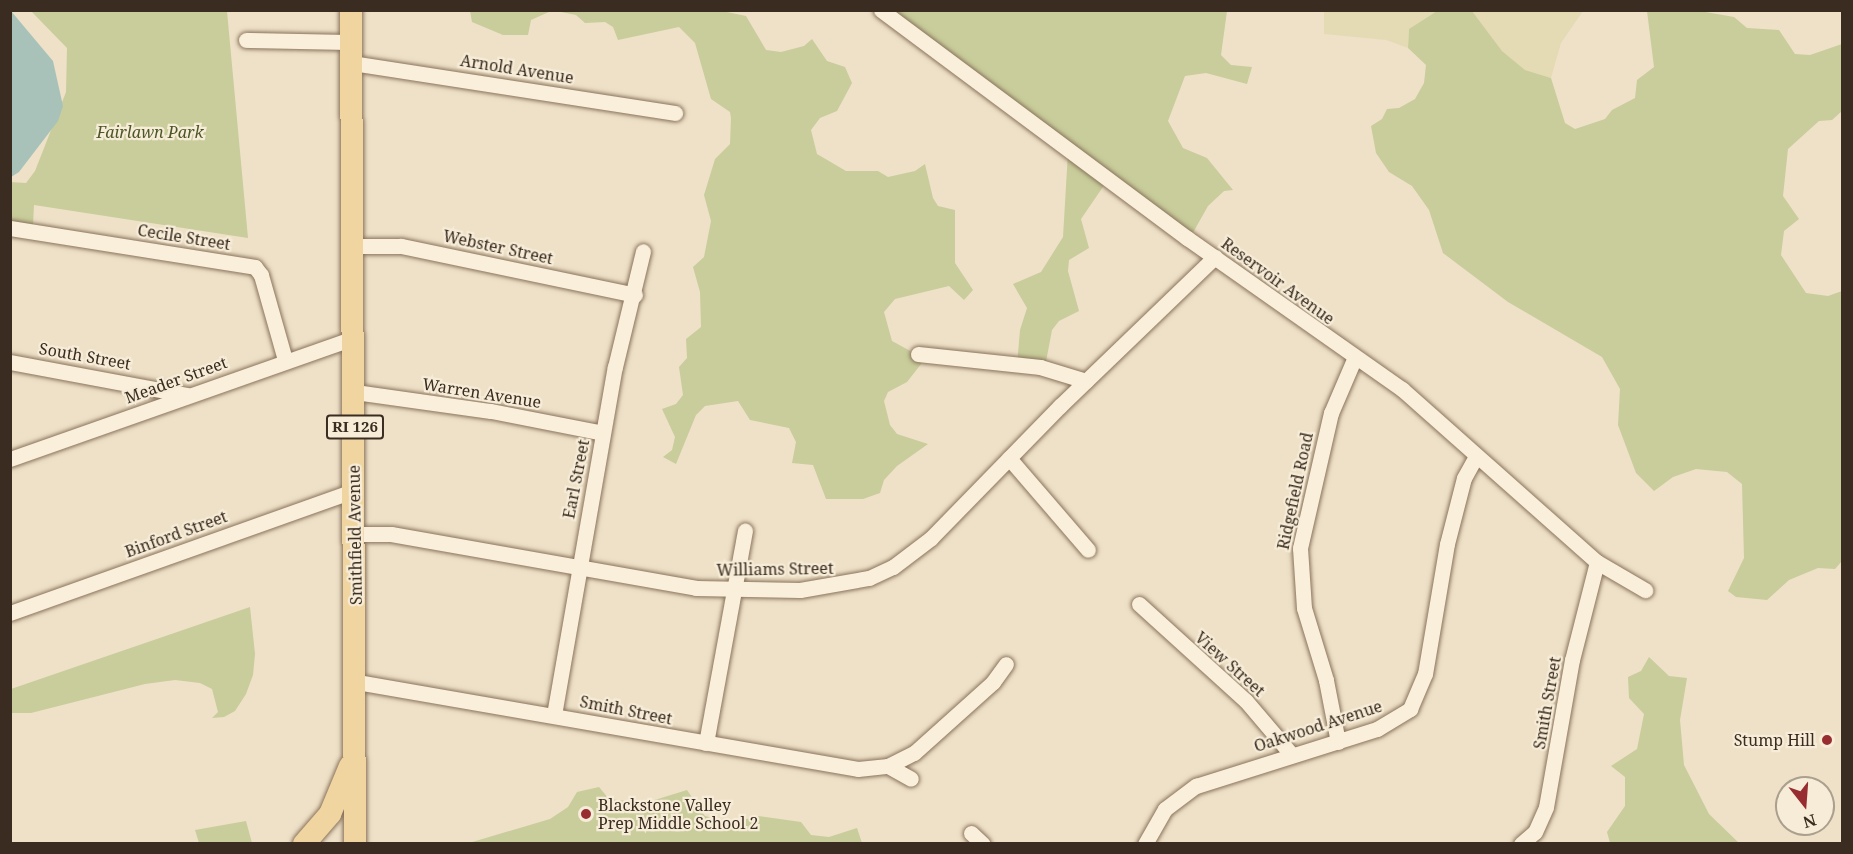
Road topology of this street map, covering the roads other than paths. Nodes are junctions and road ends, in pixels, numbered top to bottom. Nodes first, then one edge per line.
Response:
1 (351, 10) edge
2 (881, 10) edge
3 (246, 40) dead end
4 (352, 53) junction
5 (675, 113) dead end
6 (10, 228) edge
7 (353, 246) junction
8 (643, 251) dead end
9 (1215, 257) junction
10 (634, 295) junction
11 (354, 338) junction
12 (918, 354) dead end
13 (1355, 357) junction
14 (285, 360) junction
15 (10, 362) edge
16 (1086, 381) junction
17 (355, 392) junction
18 (187, 395) junction
19 (603, 433) junction
20 (1476, 456) junction
21 (1009, 458) junction
22 (10, 459) edge
23 (355, 490) junction
24 (745, 531) dead end
25 (355, 534) junction
26 (1088, 550) dead end
27 (1598, 562) junction
28 (578, 569) junction
29 (732, 589) junction
30 (1645, 590) dead end
31 (1139, 604) dead end
32 (10, 613) edge
33 (1006, 664) dead end
34 (357, 682) junction
35 (554, 715) junction
36 (1338, 742) junction
37 (706, 743) junction
38 (356, 748) junction
39 (1292, 755) junction
40 (888, 766) junction
41 (910, 779) dead end
42 (304, 843) edge
43 (355, 843) edge
44 (1145, 843) edge
45 (1521, 843) edge

1 - 4 main road, Smithfield Avenue / RI 126
2 - 9 street, Reservoir Avenue
3 - 4 street, Arnold Avenue
4 - 5 street, Arnold Avenue
4 - 7 main road, Smithfield Avenue / RI 126
6 - 14 street, Cecile Street
7 - 10 street, Webster Street
7 - 11 main road, Smithfield Avenue / RI 126
8 - 10 street, Earl Street
9 - 13 street, Reservoir Avenue
9 - 16 street, Williams Street
10 - 19 street, Earl Street
11 - 14 street, Meader Street
11 - 17 main road, Smithfield Avenue / RI 126
12 - 16 street
13 - 20 street, Reservoir Avenue
13 - 36 street, Ridgefield Road
14 - 18 street, Meader Street
15 - 18 street, South Street
16 - 21 street, Williams Street
17 - 19 street, Warren Avenue
17 - 23 main road, Smithfield Avenue / RI 126
18 - 22 street, Meader Street
19 - 28 street, Earl Street
20 - 27 street, Reservoir Avenue
20 - 36 street, Oakwood Avenue
21 - 26 street
21 - 29 street, Williams Street
23 - 25 main road, Smithfield Avenue / RI 126
23 - 32 street, Binford Street
24 - 29 street
25 - 28 street, Williams Street
25 - 34 main road, Smithfield Avenue / RI 126
27 - 30 street, Reservoir Avenue
27 - 45 street, Smith Street
28 - 29 street, Williams Street
28 - 35 street, Earl Street
29 - 37 street
31 - 39 street, View Street
33 - 40 street
34 - 35 street, Smith Street
34 - 38 main road, Smithfield Avenue / RI 126
35 - 37 street, Smith Street
36 - 39 street, Oakwood Avenue
37 - 40 street, Smith Street
38 - 42 main road
38 - 43 main road, Smithfield Avenue / RI 126
39 - 44 street, Oakwood Avenue
40 - 41 street

